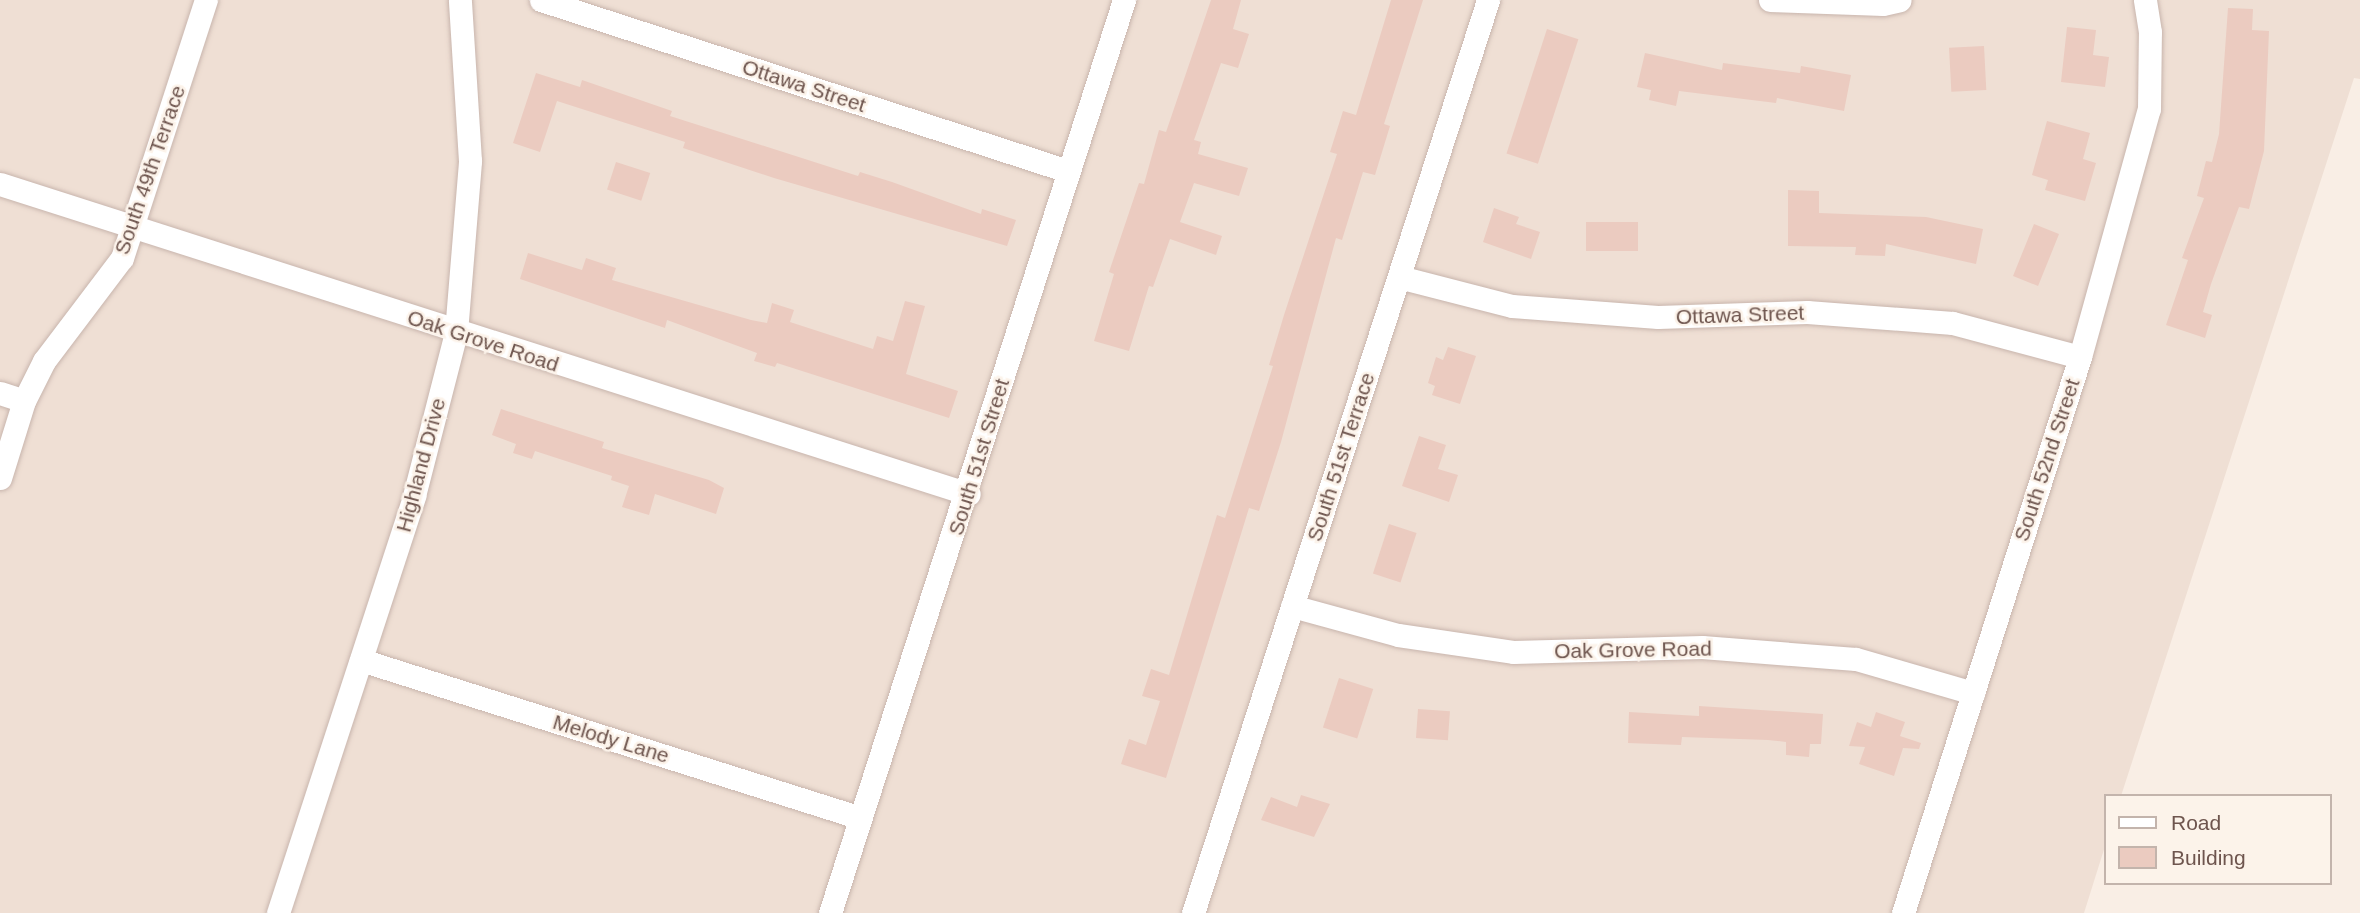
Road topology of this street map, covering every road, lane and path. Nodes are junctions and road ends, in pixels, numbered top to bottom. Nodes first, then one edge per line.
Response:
1 (205, 0) edge
2 (460, 0) edge
3 (541, 0) edge
4 (1124, 0) edge
5 (1488, 0) edge
6 (1770, 0) edge
7 (1900, 0) edge
8 (2145, 0) edge
9 (1068, 171) junction
10 (0, 184) edge
11 (135, 228) junction
12 (1399, 276) junction
13 (456, 332) junction
14 (2080, 357) junction
15 (0, 393) edge
16 (24, 401) junction
17 (0, 478) edge
18 (969, 494) junction
19 (1292, 606) junction
20 (361, 660) junction
21 (1973, 693) junction
22 (861, 818) junction
23 (278, 913) edge
24 (830, 913) edge
25 (1193, 913) edge
26 (1903, 913) edge

1 - 11 street, South 49th Terrace
2 - 13 street, Highland Drive
3 - 9 street, Ottawa Street
4 - 9 street, South 51st Street
5 - 12 street, South 51st Terrace
6 - 7 street
8 - 14 street, South 52nd Street
9 - 18 street, South 51st Street
10 - 11 street, Oak Grove Road
11 - 13 street, Oak Grove Road
11 - 16 street, South 49th Terrace
12 - 14 street, Ottawa Street
12 - 19 street, South 51st Terrace
13 - 18 street, Oak Grove Road
13 - 20 street, Highland Drive
14 - 21 street, South 52nd Street
15 - 16 street
16 - 17 street, South 49th Terrace
18 - 22 street, South 51st Street
19 - 21 street, Oak Grove Road
19 - 25 street, South 51st Terrace
20 - 22 street, Melody Lane
20 - 23 street, Highland Drive
21 - 26 street, South 52nd Street
22 - 24 street, South 51st Street

